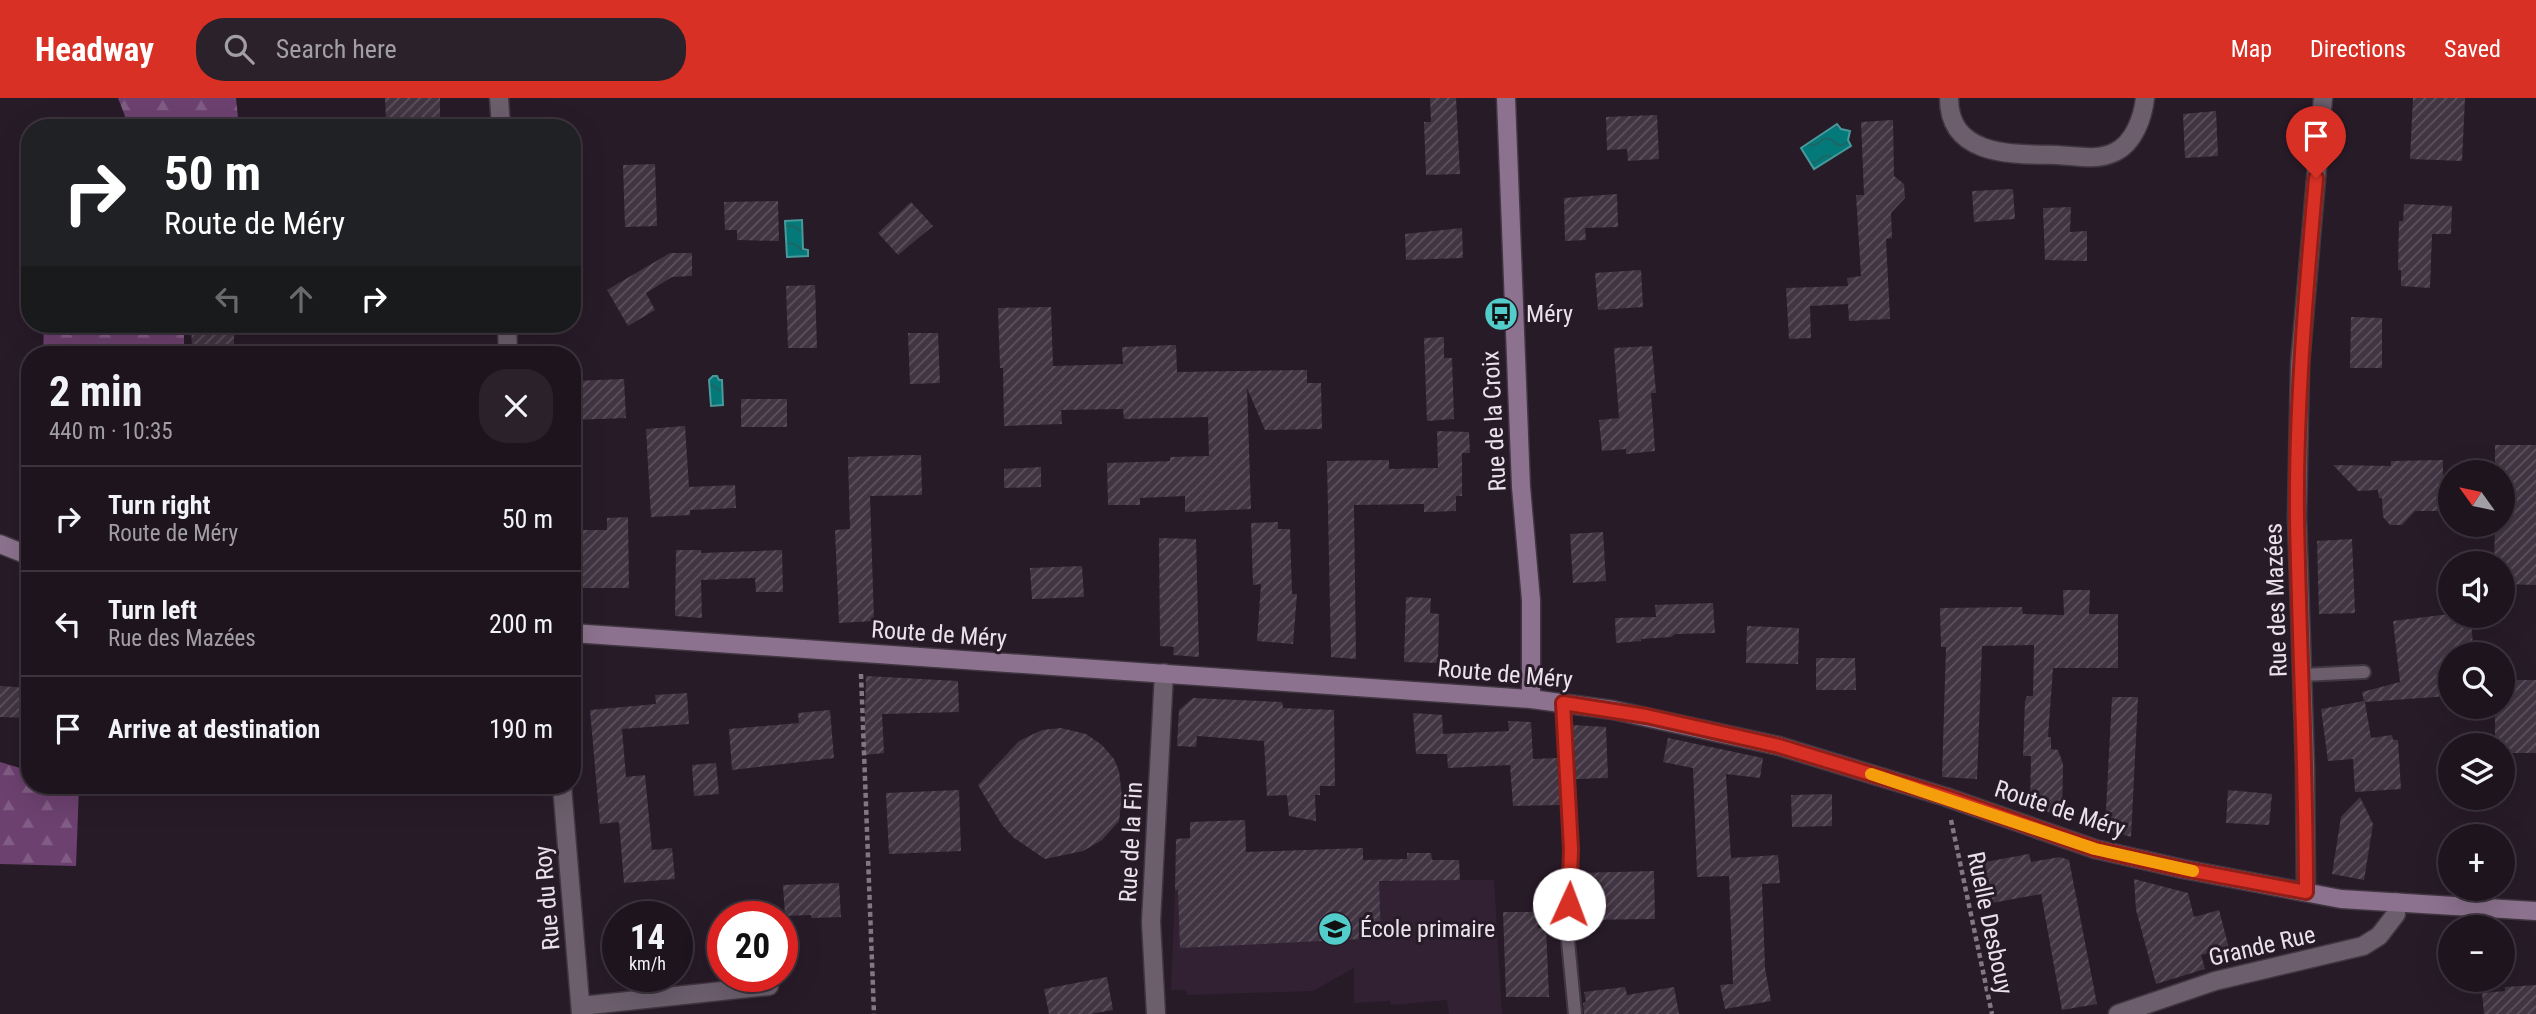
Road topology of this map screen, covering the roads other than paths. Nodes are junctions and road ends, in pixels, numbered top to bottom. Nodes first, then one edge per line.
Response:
1 (499, 98) edge
2 (1506, 98) edge
3 (1949, 98) edge
4 (2146, 98) edge
5 (2323, 98) edge
6 (500, 119) edge
7 (0, 544) edge
8 (21, 552) edge
9 (581, 634) edge
10 (2364, 672) dead end
11 (1164, 673) junction
12 (2302, 675) junction
13 (1531, 699) junction
14 (1563, 703) junction
15 (563, 794) edge
16 (2306, 892) junction
17 (2396, 902) junction
18 (2536, 911) edge
19 (722, 992) edge
20 (581, 1010) edge
21 (1156, 1014) edge
22 (1574, 1014) edge
23 (2118, 1014) edge

1 - 6 street
2 - 13 main road, Rue de la Croix
3 - 4 street
5 - 12 street, Rue des Mazées
7 - 8 main road
9 - 11 main road, Route de Méry
10 - 12 lane
11 - 13 main road, Route de Méry
11 - 21 street, Rue de la Fin
12 - 16 street, Rue des Mazées
13 - 14 main road, Route de Méry
14 - 16 main road, Route de Méry
14 - 22 lane
15 - 20 street, Rue du Roy
16 - 17 main road, Route de Méry
17 - 18 main road, Route de Méry
17 - 23 street, Grande Rue
19 - 20 street, Rue du Roy

